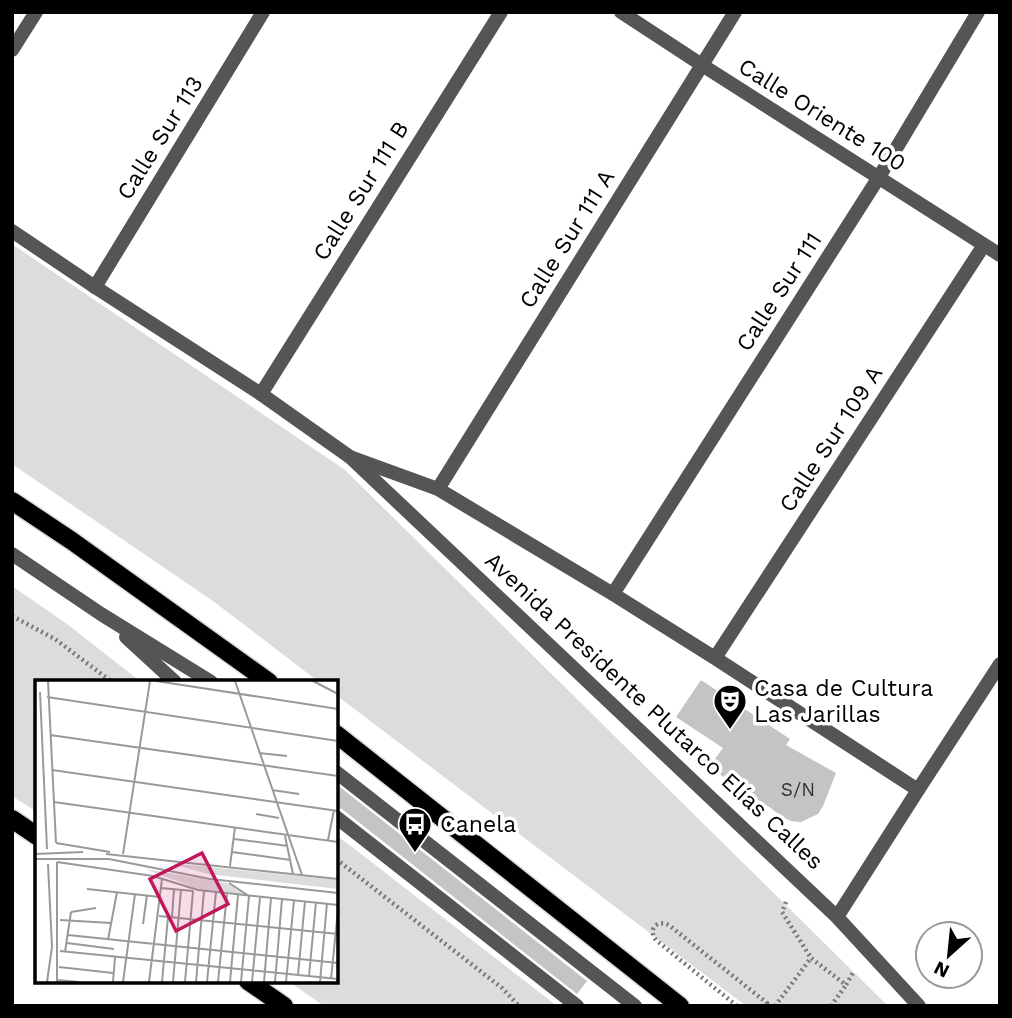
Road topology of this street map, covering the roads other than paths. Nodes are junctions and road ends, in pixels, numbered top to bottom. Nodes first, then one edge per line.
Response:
1 (36, 12) edge
2 (263, 12) edge
3 (501, 12) edge
4 (621, 12) edge
5 (735, 12) edge
6 (978, 12) edge
7 (12, 50) edge
8 (702, 65) junction
9 (879, 177) junction
10 (12, 230) edge
11 (984, 246) junction
12 (1000, 255) edge
13 (95, 287) junction
14 (261, 394) junction
15 (350, 457) junction
16 (438, 489) junction
17 (12, 501) edge
18 (12, 554) edge
19 (613, 594) junction
20 (101, 614) junction
21 (715, 658) junction
22 (1000, 664) edge
23 (173, 680) edge
24 (208, 680) edge
25 (265, 680) edge
26 (338, 736) edge
27 (338, 774) edge
28 (918, 790) junction
29 (12, 819) edge
30 (338, 819) edge
31 (35, 835) edge
32 (837, 917) junction
33 (251, 983) edge
34 (284, 1006) edge
35 (578, 1006) edge
36 (635, 1006) edge
37 (680, 1006) edge
38 (919, 1006) edge

1 - 7 street
2 - 13 street, Calle Sur 113
3 - 14 street, Calle Sur 111 B
4 - 8 street, Calle Oriente 100
5 - 8 street, Calle Sur 111 A
6 - 9 street, Calle Sur 111
8 - 9 street, Calle Oriente 100
8 - 16 street, Calle Sur 111 A
9 - 11 street, Calle Oriente 100
9 - 19 street, Calle Sur 111
10 - 13 street, Avenida Presidente Plutarco Elías Calles
11 - 12 street, Calle Oriente 100
11 - 21 street, Calle Sur 109 A
13 - 14 street, Avenida Presidente Plutarco Elías Calles
14 - 15 street, Avenida Presidente Plutarco Elías Calles
15 - 16 street, Avenida Presidente Plutarco Elías Calles
15 - 32 street, Avenida Presidente Plutarco Elías Calles
16 - 19 street, Avenida Presidente Plutarco Elías Calles
17 - 25 main road
18 - 20 street
19 - 21 street, Avenida Presidente Plutarco Elías Calles
20 - 23 street
20 - 24 street
21 - 28 street, Avenida Presidente Plutarco Elías Calles
22 - 28 street
26 - 37 main road
27 - 36 street
28 - 32 street
29 - 31 main road
30 - 35 street
32 - 38 street, Avenida Presidente Plutarco Elías Calles
33 - 34 main road

